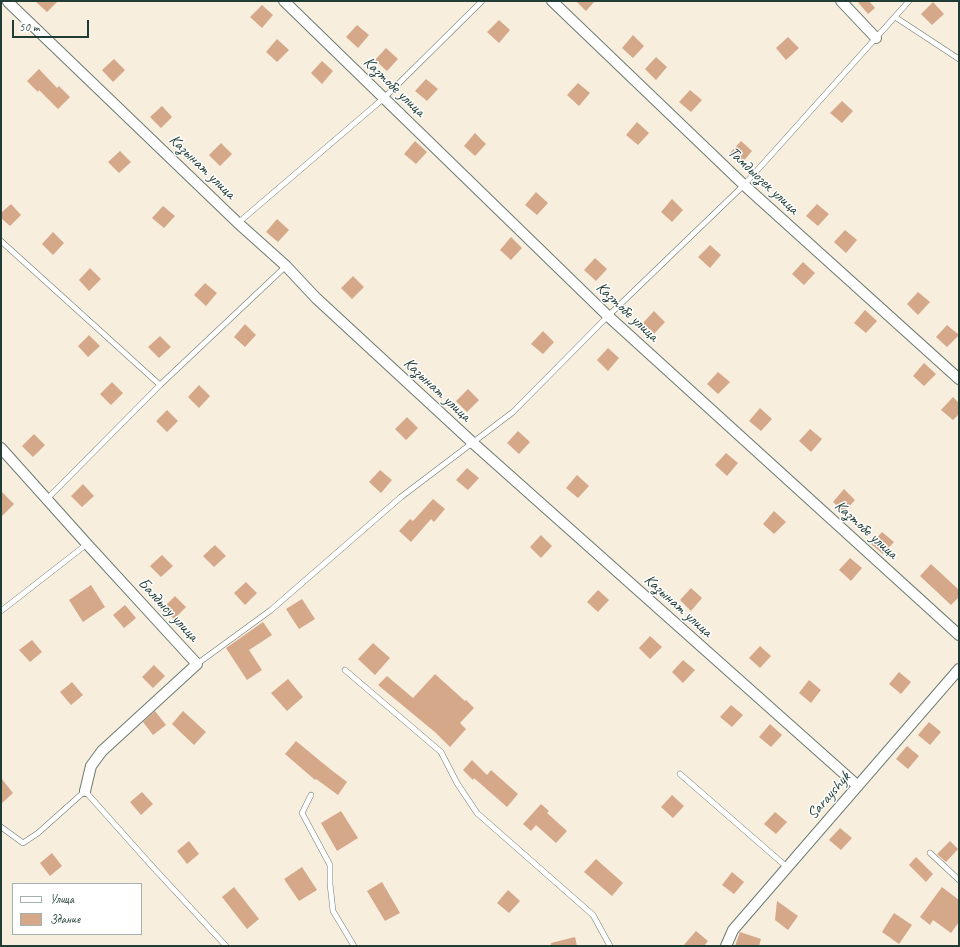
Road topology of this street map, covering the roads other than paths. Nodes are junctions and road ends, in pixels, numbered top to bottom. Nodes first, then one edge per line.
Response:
1 (284, 1) edge
2 (482, 1) edge
3 (552, 1) edge
4 (841, 1) edge
5 (909, 1) edge
6 (6, 3) edge
7 (895, 17) junction
8 (876, 38) junction
9 (959, 59) edge
10 (384, 98) junction
11 (744, 185) junction
12 (238, 223) junction
13 (1, 241) edge
14 (286, 266) junction
15 (608, 316) junction
16 (959, 379) edge
17 (160, 385) junction
18 (473, 443) junction
19 (1, 448) edge
20 (47, 498) junction
21 (87, 544) junction
22 (1, 611) edge
23 (959, 635) edge
24 (197, 664) junction
25 (959, 669) edge
26 (345, 670) dead end
27 (680, 774) dead end
28 (858, 786) junction
29 (85, 791) junction
30 (311, 795) dead end
31 (1, 827) edge
32 (930, 853) dead end
33 (788, 868) junction
34 (959, 880) edge
35 (226, 946) edge
36 (354, 946) edge
37 (610, 946) edge
38 (726, 946) edge

1 - 10 street, Казтобе улица
2 - 10 lane
3 - 11 street, Тамдыозек улица
4 - 8 street
5 - 7 lane
6 - 12 street, Казынат улица
7 - 8 lane
7 - 9 lane
8 - 11 lane
10 - 12 lane
10 - 15 street, Казтобе улица
11 - 15 lane
11 - 16 street, Тамдыозек улица
12 - 14 street, Казынат улица
13 - 17 lane
14 - 17 lane
14 - 18 street, Казынат улица
15 - 18 lane
15 - 23 street, Казтобе улица
17 - 20 lane
18 - 24 lane
18 - 28 street, Казынат улица
19 - 20 street, Балдысу улица
20 - 21 street, Балдысу улица
21 - 22 lane
21 - 24 street, Балдысу улица
24 - 29 street, Балдысу улица
25 - 28 street, Sarayshyk
26 - 37 lane
27 - 33 lane
28 - 33 street, Sarayshyk
29 - 31 lane
29 - 35 lane
30 - 36 lane
32 - 34 lane
33 - 38 street, Sarayshyk

